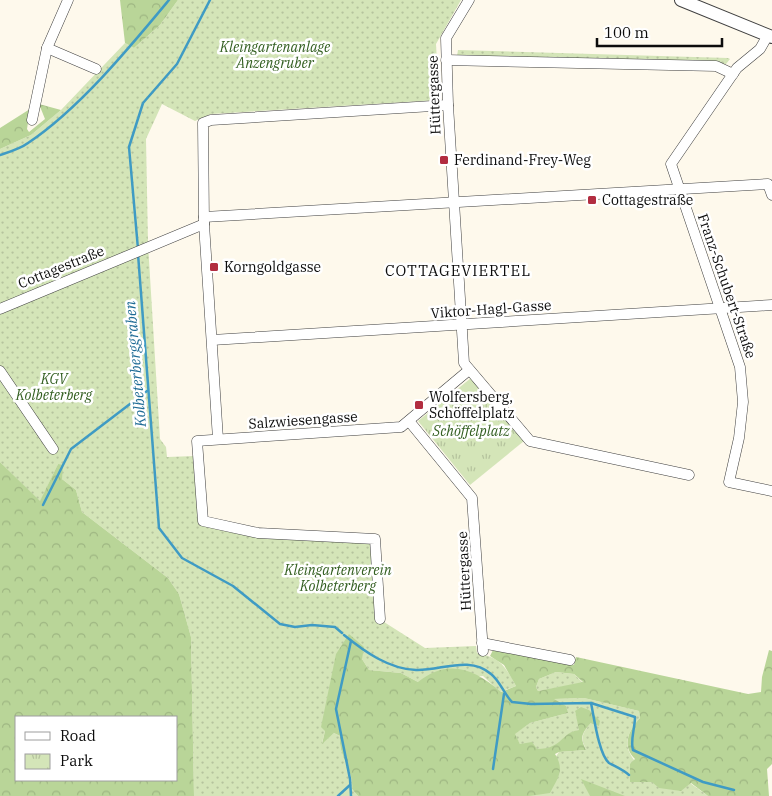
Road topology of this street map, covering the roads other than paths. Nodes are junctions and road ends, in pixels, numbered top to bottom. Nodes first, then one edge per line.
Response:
1 (68, 0) edge
2 (469, 0) edge
3 (681, 0) edge
4 (770, 36) edge
5 (47, 48) junction
6 (446, 60) junction
7 (96, 69) dead end
8 (733, 74) junction
9 (448, 105) junction
10 (32, 120) dead end
11 (679, 189) junction
12 (772, 195) edge
13 (454, 201) junction
14 (204, 220) junction
15 (772, 305) edge
16 (0, 308) edge
17 (721, 308) junction
18 (461, 325) junction
19 (212, 340) junction
20 (469, 370) junction
21 (0, 371) edge
22 (409, 422) junction
23 (218, 439) junction
24 (53, 449) dead end
25 (689, 475) dead end
26 (772, 491) edge
27 (380, 619) dead end
28 (570, 660) dead end

1 - 5 street
2 - 6 street, Hüttergasse
3 - 4 street
4 - 8 street
5 - 7 street
5 - 10 street
6 - 8 street
6 - 9 street, Hüttergasse
8 - 11 street
9 - 13 street, Hüttergasse
9 - 14 street
11 - 12 street
11 - 13 street
11 - 17 street, Franz-Schubert-Straße
13 - 14 street
13 - 18 street, Hüttergasse
14 - 16 street, Cottagestraße
14 - 19 street
15 - 17 street, Viktor-Hagl-Gasse
17 - 18 street, Viktor-Hagl-Gasse
17 - 26 street, Franz-Schubert-Straße
18 - 19 street, Viktor-Hagl-Gasse
18 - 20 street, Hüttergasse
19 - 23 street
20 - 22 street, Salzwiesengasse
20 - 25 street, Hüttergasse
21 - 24 street
22 - 23 street, Salzwiesengasse
22 - 28 street, Hüttergasse
23 - 27 street, Salzwiesengasse

